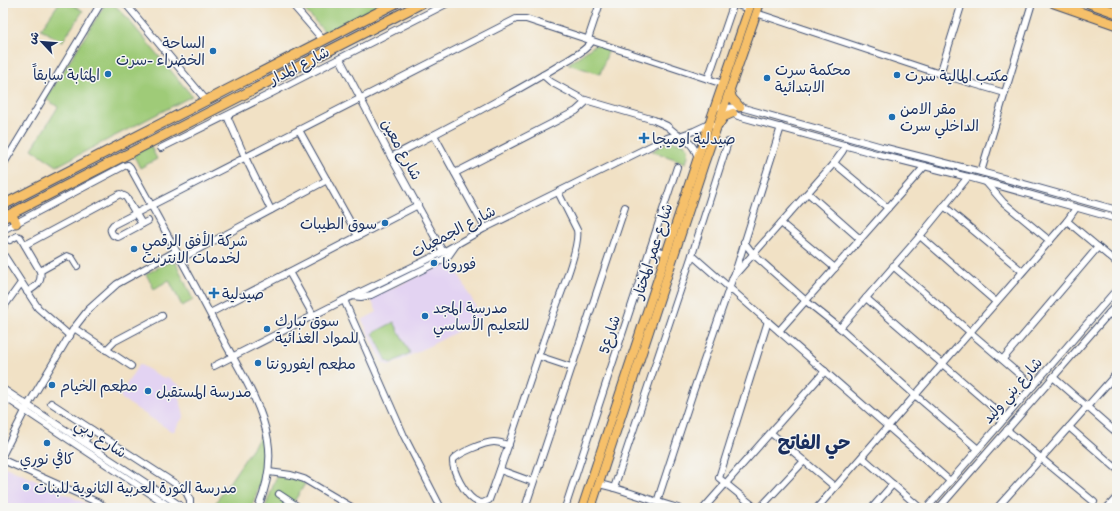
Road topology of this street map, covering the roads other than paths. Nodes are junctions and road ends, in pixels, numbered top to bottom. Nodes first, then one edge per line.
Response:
1 (125, 3) edge
2 (291, 3) edge
3 (396, 3) edge
4 (422, 3) edge
5 (448, 3) edge
6 (600, 3) edge
7 (733, 3) edge
8 (760, 3) edge
9 (962, 3) edge
10 (1032, 3) edge
11 (1054, 3) edge
12 (1089, 3) edge
13 (101, 4) edge
14 (752, 8) edge
15 (1117, 13) edge
16 (1117, 25) edge
17 (323, 40) junction
18 (590, 40) junction
19 (340, 59) junction
20 (940, 74) junction
21 (543, 75) junction
22 (708, 79) junction
23 (723, 84) junction
24 (730, 90) junction
25 (1006, 93) junction
26 (360, 99) junction
27 (206, 100) junction
28 (587, 101) junction
29 (720, 106) junction
30 (740, 107) junction
31 (733, 113) junction
32 (227, 116) junction
33 (713, 126) junction
34 (781, 128) junction
35 (299, 130) junction
36 (434, 135) junction
37 (679, 136) junction
38 (728, 142) dead end
39 (846, 146) junction
40 (882, 147) junction
41 (161, 148) dead end
42 (880, 155) junction
43 (391, 157) junction
44 (245, 158) junction
45 (698, 158) junction
46 (834, 163) junction
47 (3, 164) edge
48 (925, 166) junction
49 (677, 168) dead end
50 (981, 172) junction
51 (455, 174) junction
52 (968, 177) junction
53 (327, 180) junction
54 (985, 182) junction
55 (1034, 186) junction
56 (558, 192) junction
57 (808, 193) junction
58 (1031, 194) junction
59 (3, 205) edge
60 (418, 205) junction
61 (151, 206) junction
62 (944, 206) junction
63 (625, 207) dead end
64 (888, 208) junction
65 (1076, 208) junction
66 (272, 210) junction
67 (1117, 210) edge
68 (136, 214) junction
69 (7, 216) edge
70 (1117, 219) edge
71 (148, 221) dead end
72 (1067, 221) junction
73 (16, 223) junction
74 (781, 223) junction
75 (142, 224) junction
76 (484, 228) junction
77 (3, 230) edge
78 (358, 236) junction
79 (920, 236) junction
80 (860, 239) junction
81 (10, 240) dead end
82 (1050, 241) junction
83 (744, 242) junction
84 (456, 244) junction
85 (25, 246) junction
86 (1098, 247) junction
87 (650, 249) junction
88 (176, 251) junction
89 (442, 252) junction
90 (667, 253) junction
91 (3, 254) edge
92 (692, 255) junction
93 (754, 255) junction
94 (180, 259) junction
95 (1117, 263) edge
96 (77, 266) dead end
97 (893, 266) junction
98 (835, 268) junction
99 (40, 271) junction
100 (289, 272) junction
101 (1022, 272) junction
102 (733, 277) junction
103 (21, 283) junction
104 (729, 289) junction
105 (1117, 289) edge
106 (27, 292) junction
107 (351, 296) junction
108 (866, 298) junction
109 (344, 300) junction
110 (806, 300) junction
111 (996, 302) junction
112 (1117, 304) edge
113 (3, 308) edge
114 (210, 313) junction
115 (1109, 313) junction
116 (313, 315) junction
117 (162, 316) dead end
118 (1117, 320) edge
119 (768, 321) junction
120 (74, 328) junction
121 (840, 328) junction
122 (780, 331) junction
123 (969, 332) junction
124 (70, 336) junction
125 (106, 350) junction
126 (233, 356) junction
127 (538, 356) junction
128 (1003, 359) junction
129 (942, 364) junction
130 (131, 366) dead end
131 (214, 366) dead end
132 (571, 367) junction
133 (825, 371) junction
134 (1116, 375) edge
135 (1054, 377) junction
136 (1033, 386) junction
137 (3, 389) edge
138 (915, 395) junction
139 (3, 396) edge
140 (50, 403) dead end
141 (1087, 407) junction
142 (26, 408) junction
143 (1004, 418) junction
144 (888, 427) junction
145 (1069, 427) junction
146 (92, 430) junction
147 (1007, 430) junction
148 (771, 433) junction
149 (1117, 433) edge
150 (84, 442) junction
151 (509, 446) junction
152 (978, 449) junction
153 (3, 454) edge
154 (862, 457) junction
155 (1041, 458) junction
156 (3, 460) edge
157 (804, 461) junction
158 (1117, 469) edge
159 (500, 470) junction
160 (269, 472) junction
161 (950, 481) junction
162 (533, 482) junction
163 (726, 483) junction
164 (599, 484) junction
165 (893, 484) junction
166 (835, 487) junction
167 (614, 488) junction
168 (279, 494) dead end
169 (1117, 497) edge
170 (657, 502) junction
171 (1094, 502) dead end
172 (106, 508) edge
173 (172, 508) edge
174 (184, 508) edge
175 (190, 508) edge
176 (258, 508) edge
177 (300, 508) edge
178 (353, 508) edge
179 (441, 508) edge
180 (525, 508) edge
181 (565, 508) edge
182 (582, 508) edge
183 (591, 508) edge
184 (678, 508) edge
185 (704, 508) edge
186 (756, 508) edge
187 (760, 508) edge
188 (817, 508) edge
189 (872, 508) edge
190 (920, 508) edge
191 (926, 508) edge
192 (939, 508) edge
193 (997, 508) edge
194 (1107, 508) edge

1 - 27 street
2 - 17 street
3 - 17 highway
4 - 69 highway
5 - 19 street, شارع المدار
6 - 18 street
7 - 14 street
7 - 22 street
8 - 14 main road
9 - 20 street
10 - 25 street
11 - 16 highway
12 - 15 highway
13 - 47 street
14 - 20 street
14 - 23 main road
14 - 24 main road
17 - 27 highway
18 - 21 street
18 - 22 street
18 - 26 street
19 - 26 street, شارع معين
19 - 32 street, شارع المدار
20 - 25 street
21 - 28 street
21 - 36 street
22 - 23 street
23 - 29 main road
24 - 29 main road
24 - 30 main road
25 - 50 street
26 - 35 street
26 - 43 street, شارع معين
27 - 59 highway
28 - 37 street
28 - 51 street
29 - 30 street
29 - 31 street
29 - 33 main road
30 - 40 street
31 - 33 main road
31 - 34 street
32 - 41 street, شارع المدار
32 - 44 street
33 - 37 street, شارع الجمعيات
33 - 45 main road, شارع عمر المختار
33 - 164 main road
34 - 39 street
34 - 83 street
35 - 44 street
35 - 53 street
36 - 43 street
36 - 51 street
37 - 45 street
37 - 56 street, شارع الجمعيات
38 - 92 street
39 - 42 street
39 - 46 street
40 - 42 street
40 - 50 street
42 - 48 street
43 - 60 street, شارع معين
44 - 61 street
44 - 66 street
45 - 90 main road, شارع عمر المختار
46 - 57 street
46 - 64 street
48 - 52 street
48 - 64 street
49 - 87 street, شارع5
50 - 55 street
51 - 76 street
52 - 54 street
52 - 62 street
53 - 66 street
53 - 78 street
54 - 58 street
54 - 82 street
55 - 58 street
55 - 67 street
56 - 76 street, شارع الجمعيات
56 - 127 street
57 - 74 street
57 - 80 street
58 - 65 street
60 - 78 street
60 - 89 street, شارع معين
61 - 68 street
61 - 73 street
61 - 88 street
62 - 79 street
62 - 101 street
63 - 132 street
64 - 80 street
65 - 70 street
65 - 72 street
66 - 94 street
68 - 75 street
68 - 75 street
68 - 85 street
69 - 73 highway
71 - 75 street
72 - 82 street
72 - 86 street
73 - 77 street
74 - 93 street
74 - 98 street
76 - 84 street, شارع الجمعيات
78 - 100 street
79 - 97 street
79 - 111 street
80 - 98 street
81 - 85 street
82 - 101 street
83 - 93 street
83 - 102 street
84 - 89 street, شارع الجمعيات
84 - 107 street
85 - 99 street
86 - 95 street
86 - 128 street
87 - 90 street
87 - 181 street, شارع5
88 - 94 street
88 - 120 street
89 - 107 street, شارع الجمعيات
90 - 182 main road, شارع عمر المختار
91 - 103 street
92 - 104 street
92 - 167 street
93 - 102 street
93 - 110 street
94 - 114 street
96 - 99 street
97 - 108 street
97 - 123 street
98 - 110 street
99 - 106 street
100 - 114 street
100 - 116 street
101 - 111 street
102 - 104 street
103 - 106 street
103 - 113 street
104 - 119 street
104 - 170 street
105 - 136 street, شارع بني وليد
106 - 124 street
107 - 109 street, شارع الجمعيات
108 - 121 street
108 - 129 street
109 - 116 street, شارع الجمعيات
109 - 179 street
110 - 121 street
110 - 122 street
111 - 123 street
112 - 115 street, شارع بني وليد
114 - 126 street
115 - 118 street
115 - 135 street, شارع بني وليد
116 - 126 street, شارع الجمعيات
117 - 125 street
119 - 122 street
119 - 163 street
120 - 124 street
120 - 125 street
121 - 138 street
122 - 133 street
123 - 128 street
123 - 129 street
124 - 142 street
125 - 130 street
126 - 131 street, شارع الجمعيات
126 - 160 street
127 - 132 street
127 - 151 street
128 - 136 street
129 - 138 street
129 - 143 street
132 - 162 street
133 - 144 street
133 - 148 street
134 - 141 street
135 - 141 street
135 - 147 street, شارع بني وليد
136 - 143 street, شارع بني وليد
137 - 142 street, شارع دبي
138 - 144 street
138 - 152 street
139 - 142 street, شارع دبي
140 - 146 street
141 - 145 street
141 - 149 street
142 - 150 street, شارع دبي
142 - 153 street
142 - 173 street, شارع دبي
143 - 152 street, شارع بني وليد
144 - 154 street
144 - 161 street
145 - 155 street
145 - 158 street
146 - 150 street
146 - 175 street
147 - 155 street
147 - 192 street, شارع بني وليد
148 - 157 street
148 - 163 street
150 - 174 street, شارع دبي
151 - 159 street
151 - 159 street
152 - 161 street, شارع بني وليد
154 - 165 street
154 - 166 street
155 - 171 street
155 - 193 street
156 - 172 street
157 - 166 street
157 - 187 street
159 - 162 street
160 - 176 street
160 - 178 street
161 - 191 street, شارع بني وليد
162 - 180 street
163 - 185 street
163 - 186 street
164 - 167 street
164 - 183 main road
165 - 189 street
165 - 190 street
166 - 188 street
167 - 170 street
168 - 177 street
169 - 194 street
170 - 184 street

